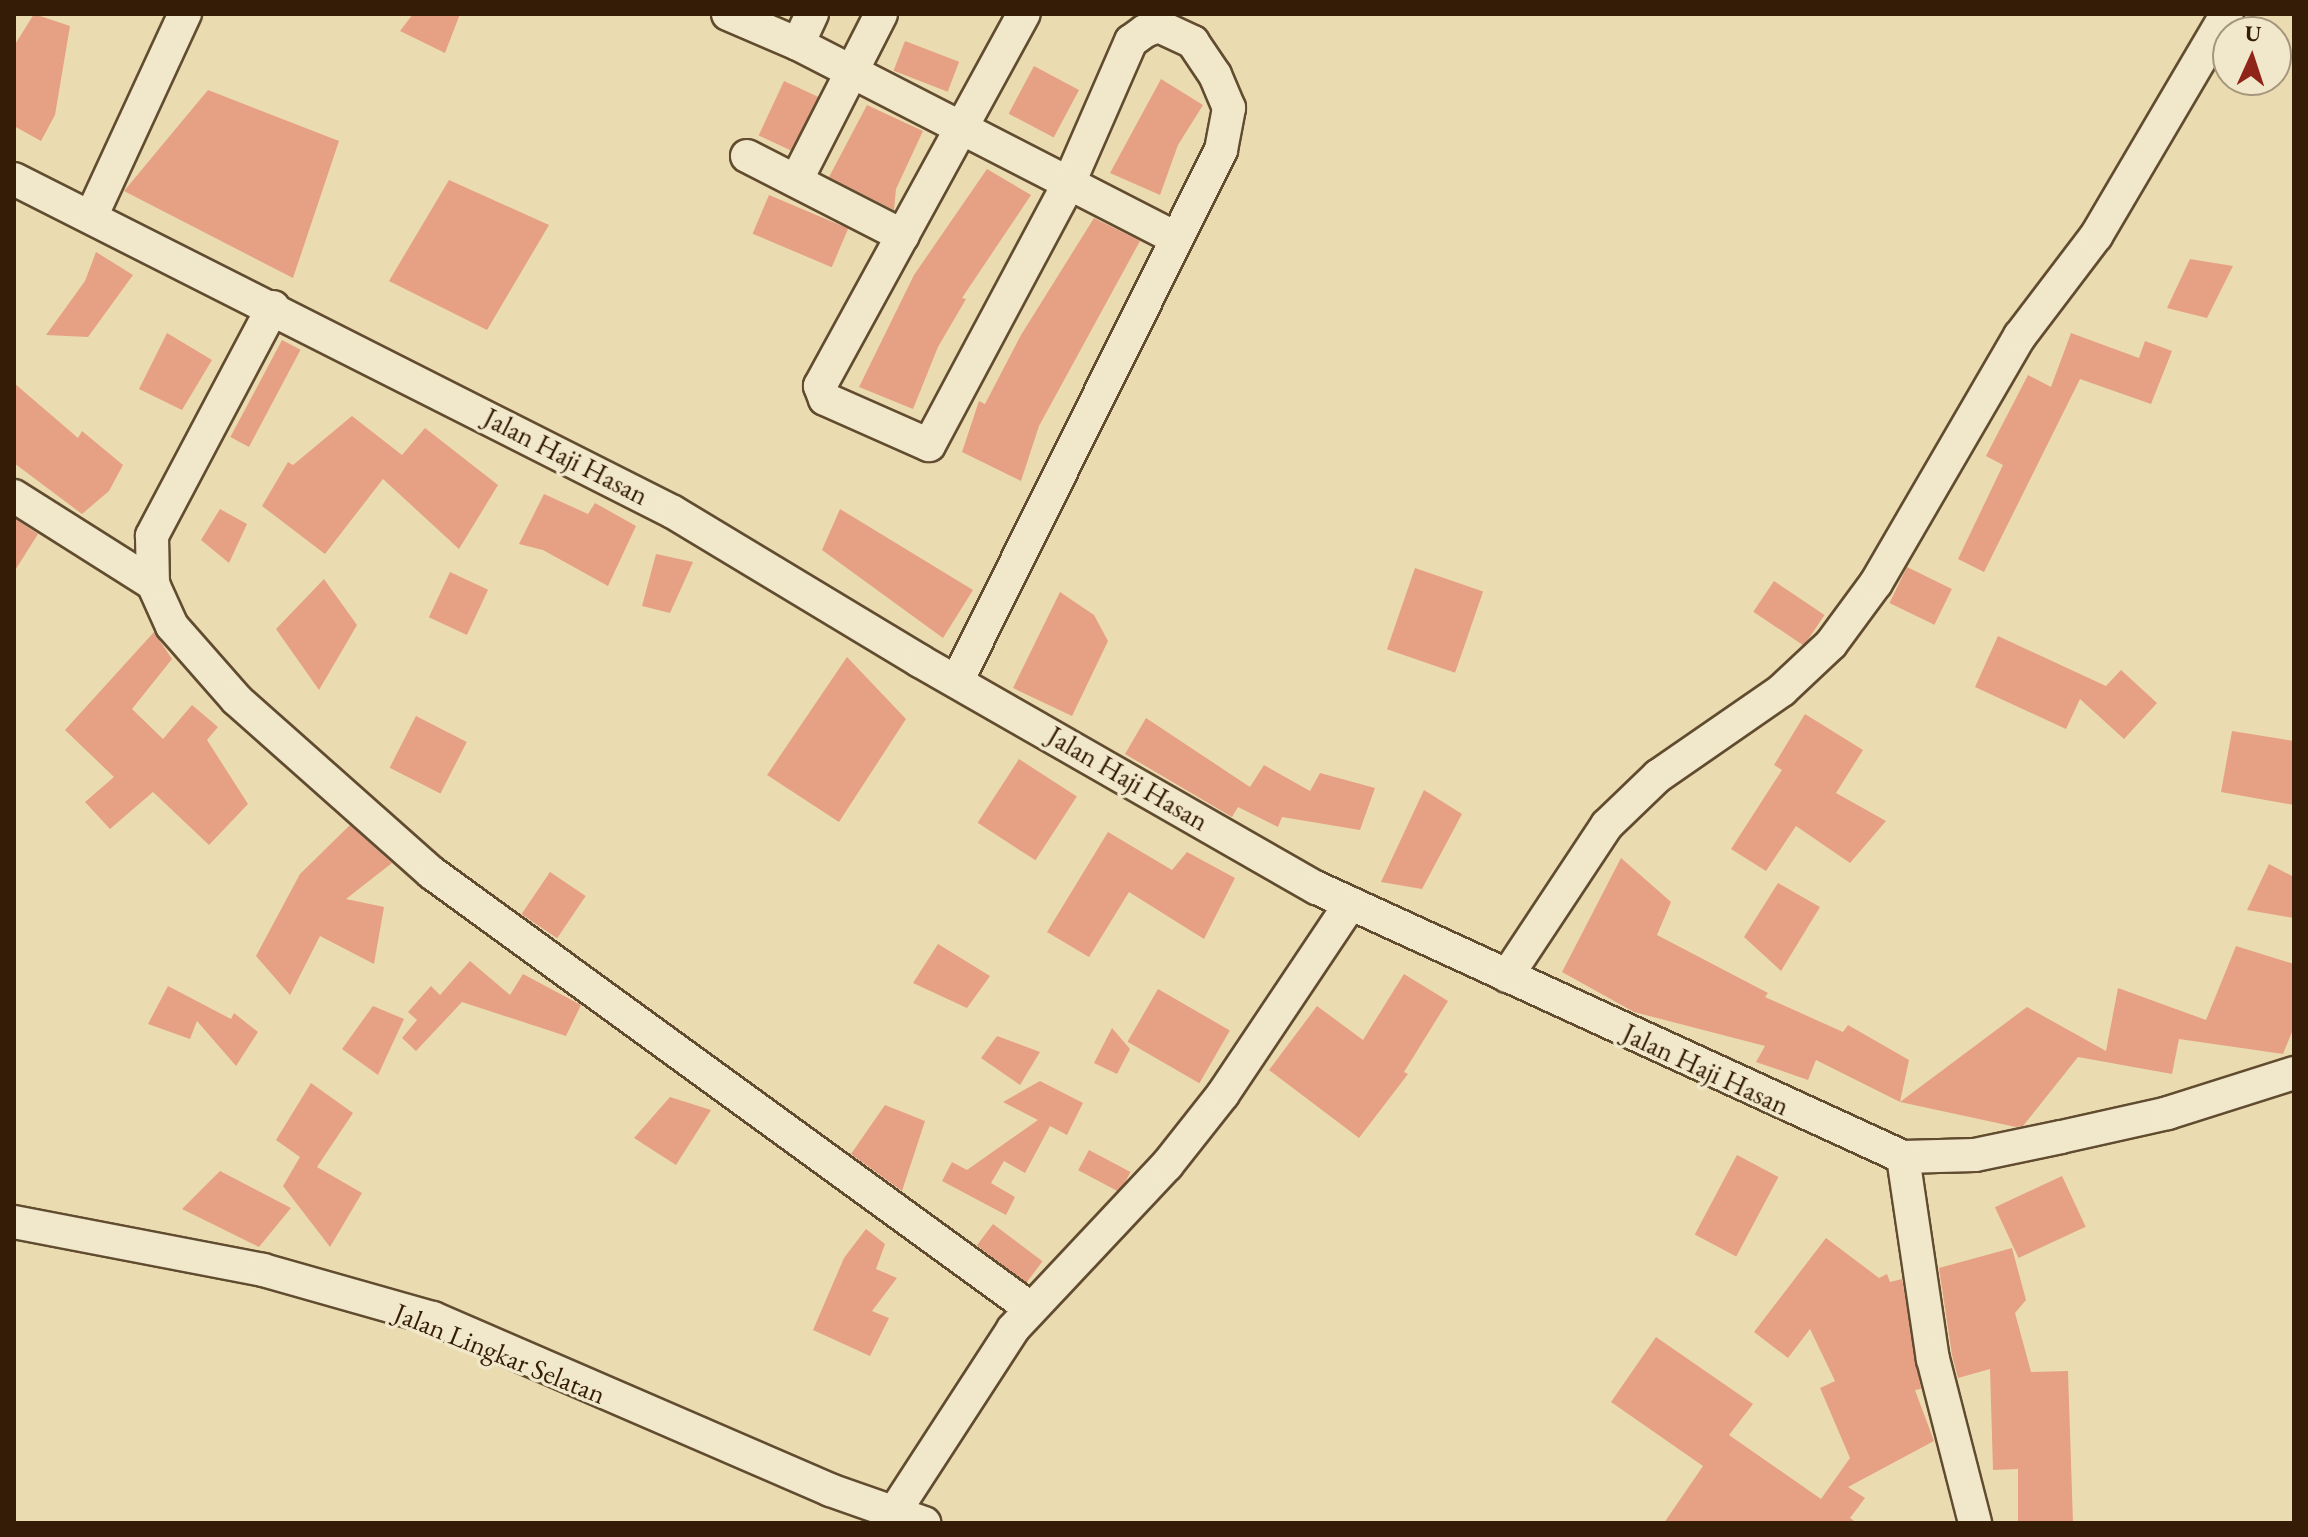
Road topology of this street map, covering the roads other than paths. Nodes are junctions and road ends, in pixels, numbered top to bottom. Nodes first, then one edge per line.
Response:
1 (185, 14) edge
2 (728, 14) edge
3 (812, 14) edge
4 (881, 14) edge
5 (1024, 14) edge
6 (2227, 14) edge
7 (798, 44) junction
8 (853, 70) junction
9 (960, 129) junction
10 (747, 156) dead end
11 (14, 179) edge
12 (797, 179) junction
13 (1069, 183) junction
14 (91, 217) junction
15 (903, 236) junction
16 (1175, 238) junction
17 (273, 307) junction
18 (14, 496) edge
19 (153, 584) junction
20 (958, 679) junction
21 (1350, 904) junction
22 (1507, 976) junction
23 (2294, 1073) edge
24 (1903, 1157) junction
25 (14, 1222) edge
26 (1030, 1308) junction
27 (910, 1517) edge
28 (1975, 1523) edge

1 - 14 street
2 - 7 street
3 - 7 street
4 - 8 street
5 - 9 street
6 - 22 street
7 - 8 street
8 - 9 street
8 - 12 street
9 - 13 street
9 - 15 street
10 - 12 street
11 - 14 street, Jalan Haji Hasan
12 - 15 street
13 - 15 street
13 - 16 street
13 - 16 street
14 - 17 street, Jalan Haji Hasan
16 - 20 street
17 - 19 street
17 - 20 street, Jalan Haji Hasan
18 - 19 street
19 - 26 street
20 - 21 street, Jalan Haji Hasan
21 - 22 street, Jalan Haji Hasan
21 - 26 street
22 - 24 street, Jalan Haji Hasan
23 - 24 street, Jalan Haji Hasan
24 - 28 street
25 - 27 street, Jalan Lingkar Selatan
26 - 27 street

